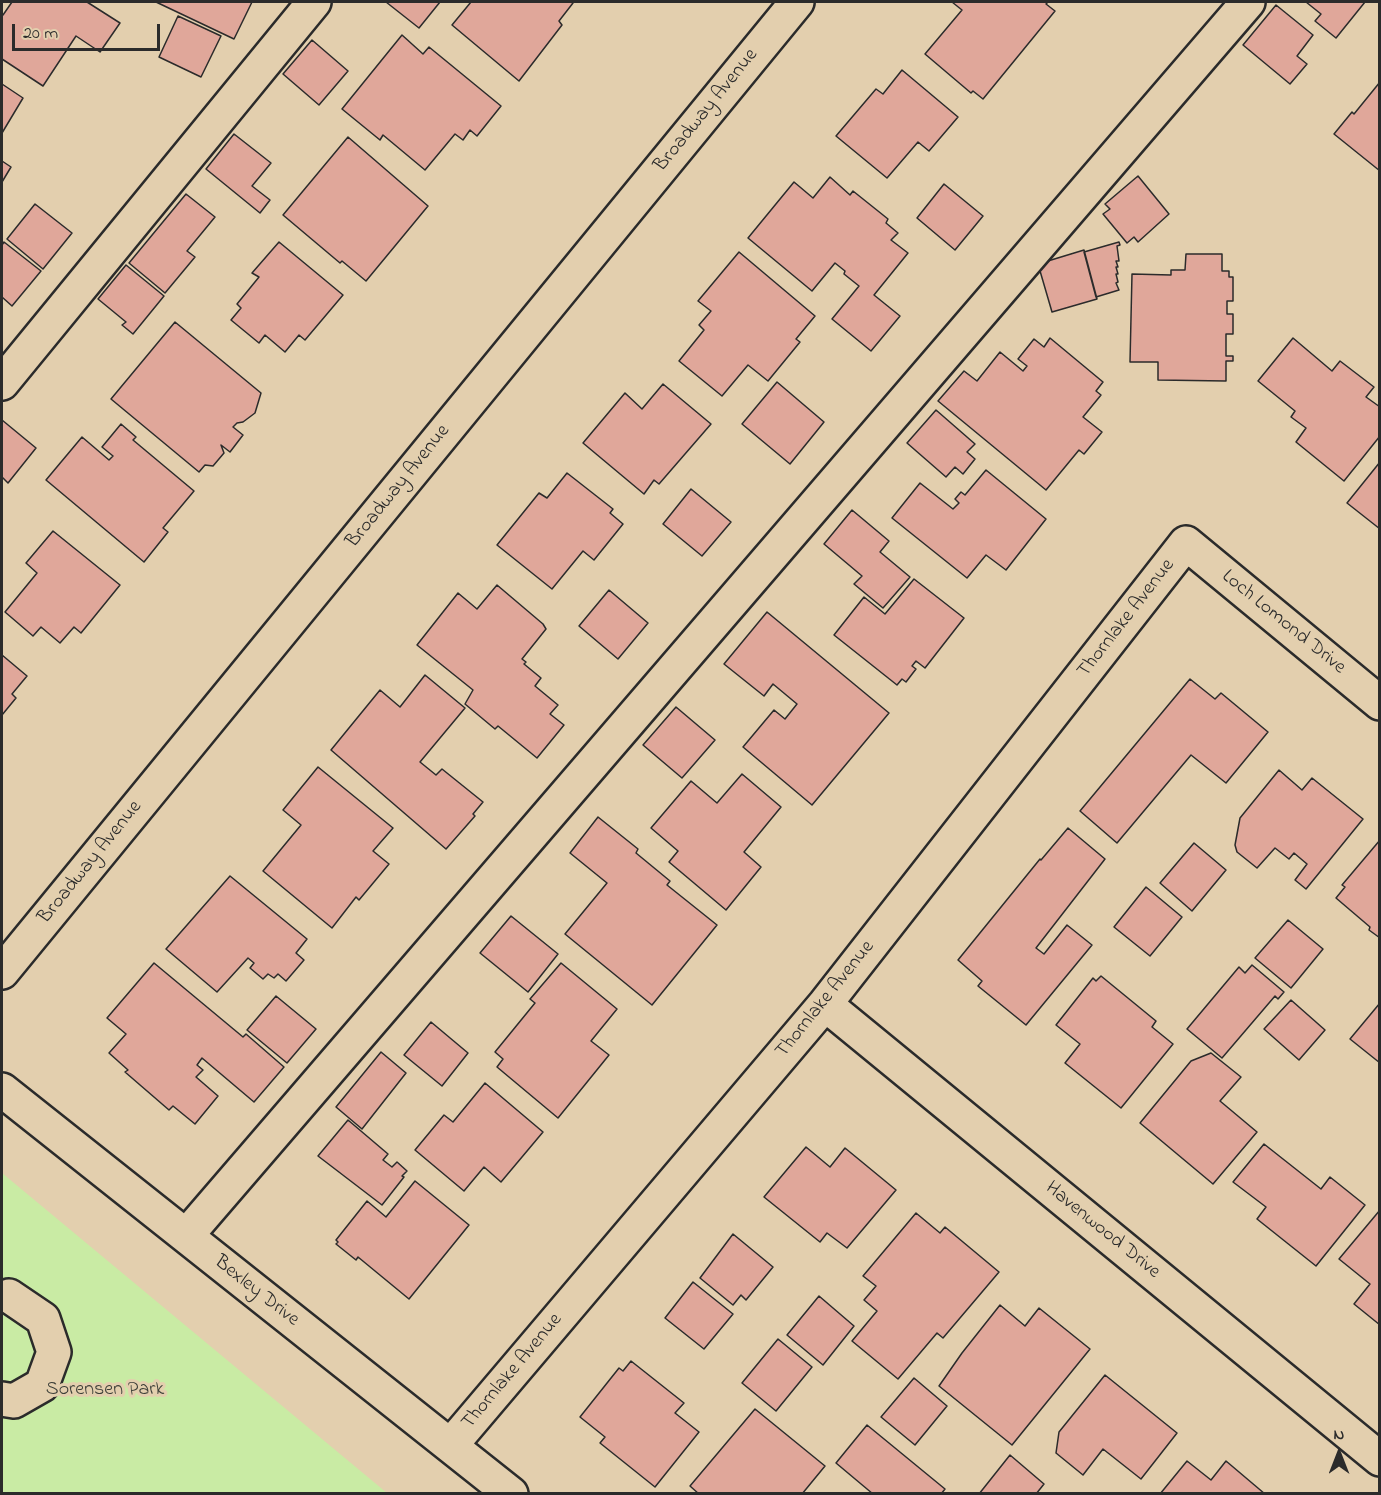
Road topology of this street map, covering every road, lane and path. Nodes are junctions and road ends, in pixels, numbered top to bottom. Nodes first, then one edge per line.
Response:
1 (314, 2) edge
2 (797, 2) edge
3 (1248, 2) edge
4 (2, 383) edge
5 (1186, 543) joint
6 (1380, 703) edge
7 (2, 972) edge
8 (825, 1004) junction
9 (2, 1090) edge
10 (186, 1236) junction
11 (9, 1296) dead end
12 (2, 1399) edge
13 (450, 1445) junction
14 (1380, 1459) edge
15 (511, 1494) edge

1 - 4 street
2 - 7 street, Broadway Avenue
3 - 10 street
5 - 6 street, Loch Lomond Drive
5 - 8 street, Thornlake Avenue
8 - 13 street, Thornlake Avenue
8 - 14 street, Havenwood Drive
9 - 10 street, Bexley Drive
10 - 13 street, Bexley Drive
11 - 12 street
13 - 15 street, Bexley Drive

